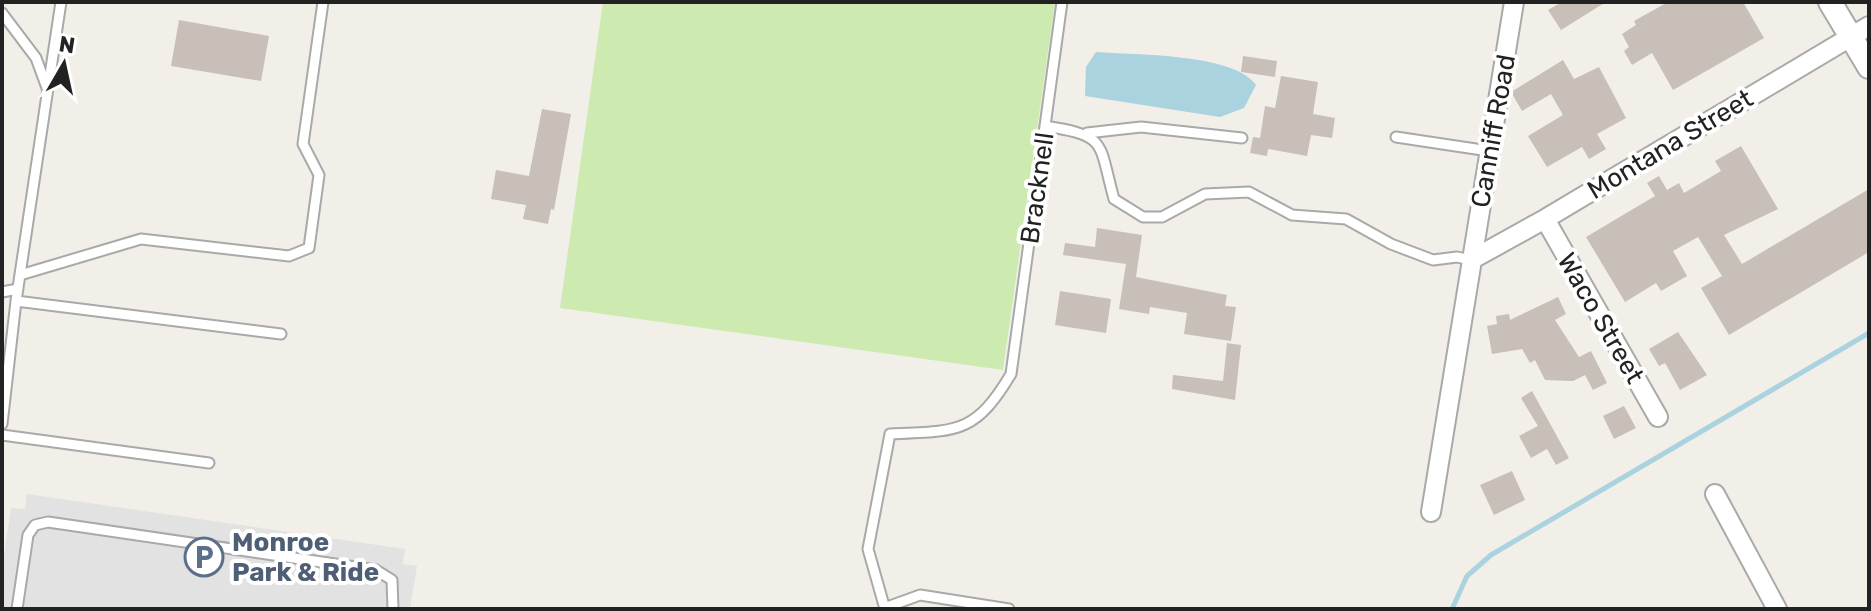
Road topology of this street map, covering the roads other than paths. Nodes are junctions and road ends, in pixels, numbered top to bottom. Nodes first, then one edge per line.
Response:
1 (61, 2) edge
2 (323, 2) edge
3 (1062, 2) edge
4 (1514, 2) edge
5 (1830, 2) edge
6 (2, 13) edge
7 (1860, 31) edge
8 (1869, 67) edge
9 (48, 91) junction
10 (1045, 126) junction
11 (1087, 133) junction
12 (1396, 137) dead end
13 (1242, 138) dead end
14 (1489, 151) junction
15 (1545, 219) junction
16 (1471, 260) junction
17 (20, 275) junction
18 (18, 289) junction
19 (2, 292) edge
20 (16, 301) junction
21 (281, 334) dead end
22 (1658, 417) dead end
23 (2, 424) edge
24 (2, 435) edge
25 (209, 463) dead end
26 (1715, 494) dead end
27 (1431, 512) dead end
28 (886, 608) edge
29 (17, 609) edge
30 (393, 609) edge
31 (1009, 609) edge
32 (1777, 609) edge

1 - 9 lane
2 - 17 lane
3 - 10 lane, Bracknell
4 - 14 street, Canniff Road
5 - 7 street
6 - 9 lane
7 - 8 street
7 - 15 street, Montana Street
9 - 17 lane
10 - 11 lane
10 - 28 lane, Bracknell
11 - 13 lane
11 - 16 lane
12 - 14 lane
14 - 16 street, Canniff Road
15 - 16 street, Montana Street
15 - 22 street, Waco Street
16 - 27 street, Canniff Road
17 - 18 lane
18 - 19 lane
18 - 20 lane
20 - 21 lane
20 - 23 lane
24 - 25 lane
26 - 32 street
28 - 31 lane
29 - 30 lane

